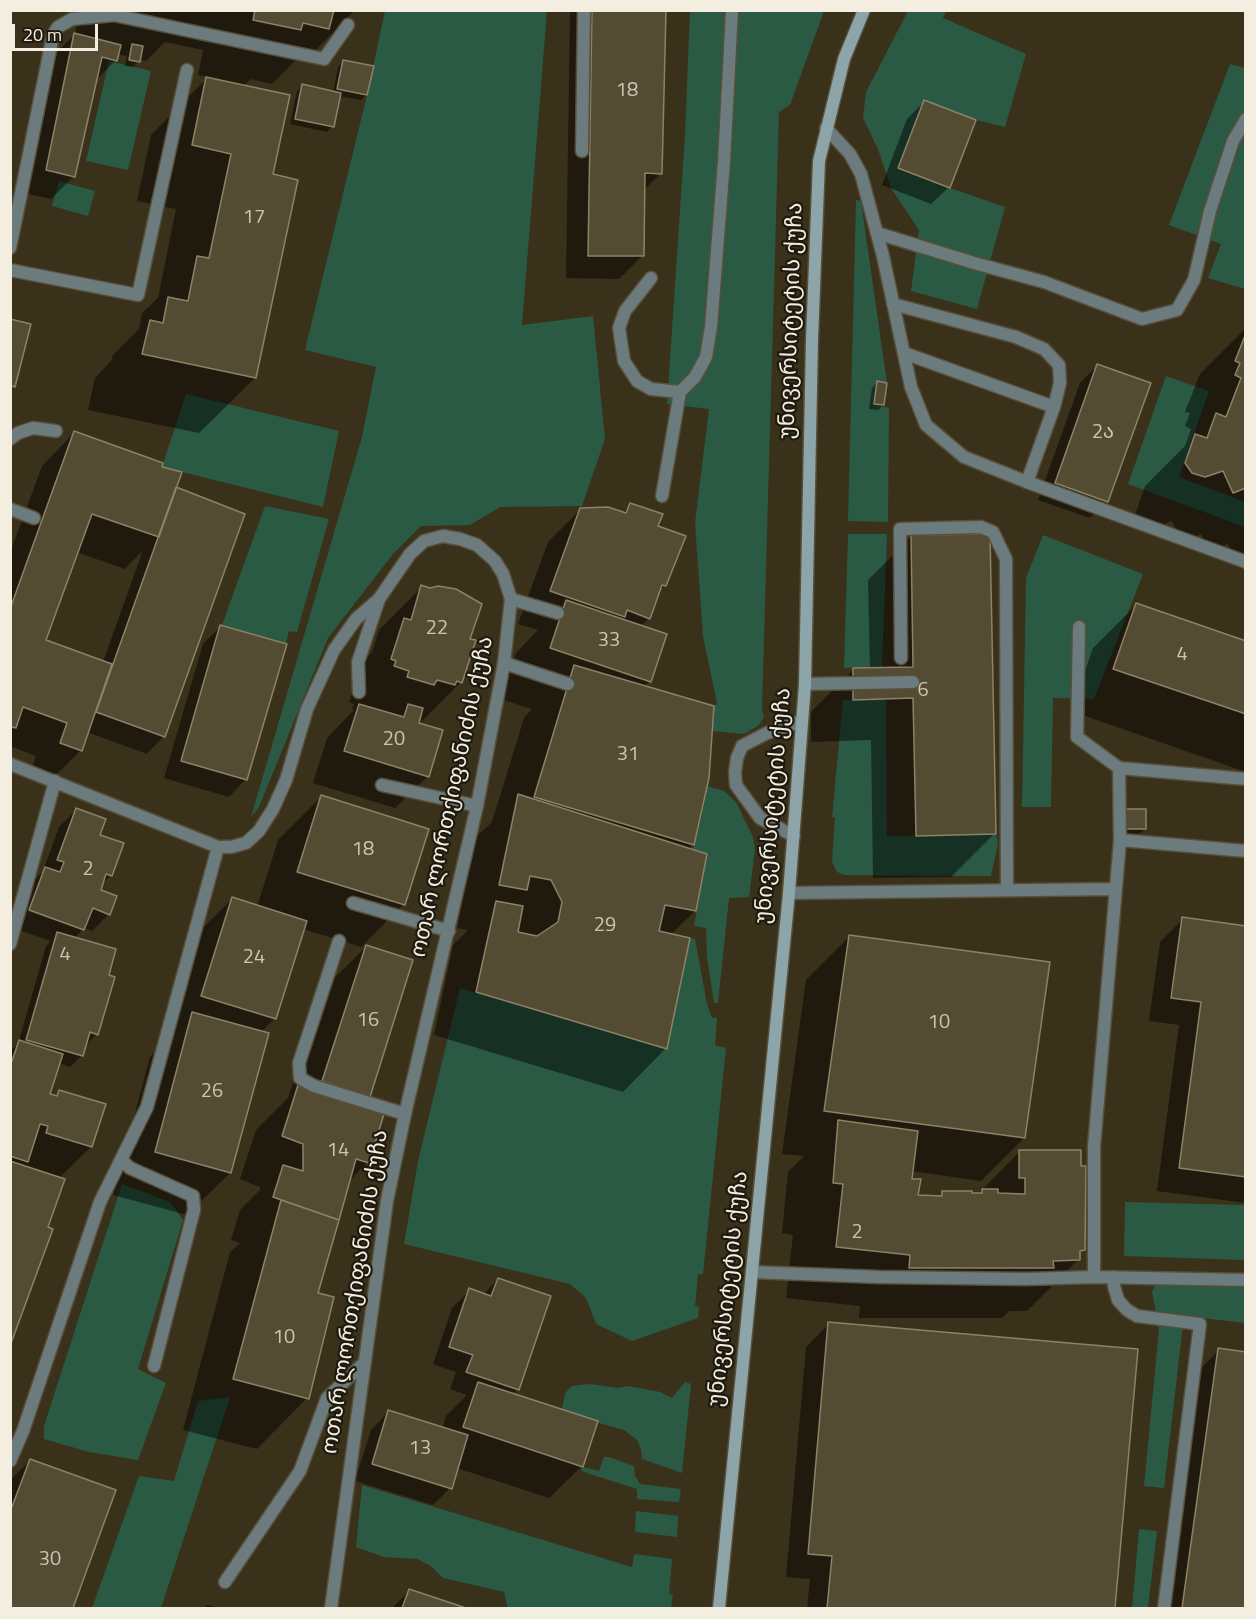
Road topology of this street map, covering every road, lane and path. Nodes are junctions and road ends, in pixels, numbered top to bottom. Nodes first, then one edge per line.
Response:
1 (584, 10) edge
2 (732, 10) edge
3 (864, 10) edge
4 (113, 13) edge
5 (348, 25) dead end
6 (187, 70) dead end
7 (1245, 119) edge
8 (826, 128) junction
9 (582, 151) dead end
10 (877, 233) junction
11 (10, 248) edge
12 (10, 270) edge
13 (651, 278) dead end
14 (893, 303) junction
15 (904, 353) junction
16 (680, 392) junction
17 (1054, 407) junction
18 (56, 431) dead end
19 (10, 440) edge
20 (1027, 482) junction
21 (662, 496) dead end
22 (10, 509) edge
23 (34, 518) dead end
24 (1245, 562) edge
25 (379, 599) junction
26 (511, 599) junction
27 (558, 613) dead end
28 (1079, 627) dead end
29 (901, 658) dead end
30 (504, 663) junction
31 (913, 682) dead end
32 (568, 684) dead end
33 (805, 684) junction
34 (359, 692) dead end
35 (802, 721) junction
36 (10, 764) edge
37 (1119, 768) junction
38 (1245, 779) edge
39 (55, 781) junction
40 (381, 785) dead end
41 (477, 806) junction
42 (794, 836) junction
43 (1120, 840) junction
44 (218, 847) junction
45 (1245, 851) edge
46 (1007, 889) junction
47 (1115, 889) junction
48 (789, 893) junction
49 (353, 903) dead end
50 (448, 931) junction
51 (11, 938) edge
52 (339, 941) dead end
53 (405, 1114) junction
54 (121, 1160) junction
55 (752, 1272) junction
56 (1094, 1277) junction
57 (1114, 1277) junction
58 (1245, 1280) edge
59 (364, 1362) junction
60 (154, 1366) dead end
61 (10, 1461) edge
62 (225, 1582) dead end
63 (331, 1608) edge
64 (719, 1608) edge
65 (1164, 1608) edge

1 - 9 street
2 - 16 street
3 - 8 main road, უნივერსიტეტის ქუჩა
4 - 5 street
4 - 11 street
6 - 12 street
7 - 10 street
8 - 10 street
8 - 33 main road, უნივერსიტეტის ქუჩა
10 - 14 street
13 - 16 street
14 - 15 street
14 - 17 street
15 - 17 street
15 - 20 street
16 - 21 street
17 - 20 street
18 - 19 street
20 - 24 street
22 - 23 street
25 - 26 street, ოთარ ლორთქიფანიძის ქუჩა
25 - 34 street
25 - 44 street, ოთარ ლორთქიფანიძის ქუჩა
26 - 27 street
26 - 30 street, ოთარ ლორთქიფანიძის ქუჩა
28 - 37 street
29 - 46 street
30 - 32 street
30 - 41 street, ოთარ ლორთქიფანიძის ქუჩა
31 - 33 street
33 - 35 main road, უნივერსიტეტის ქუჩა
35 - 42 main road, უნივერსიტეტის ქუჩა
35 - 42 street
36 - 39 street
37 - 38 street
37 - 43 street
39 - 44 street
39 - 51 street
40 - 41 street
41 - 50 street, ოთარ ლორთქიფანიძის ქუჩა
42 - 48 main road, უნივერსიტეტის ქუჩა
43 - 45 street
43 - 47 street
44 - 54 street
46 - 47 street
46 - 48 street
47 - 56 street
48 - 55 main road, უნივერსიტეტის ქუჩა
49 - 50 street
50 - 53 street, ოთარ ლორთქიფანიძის ქუჩა
52 - 53 street
53 - 59 street, ოთარ ლორთქიფანიძის ქუჩა
54 - 60 street
54 - 61 street
55 - 56 street
55 - 64 main road, უნივერსიტეტის ქუჩა
56 - 57 street
57 - 58 street
57 - 65 street
59 - 62 street
59 - 63 street, ოთარ ლორთქიფანიძის ქუჩა

